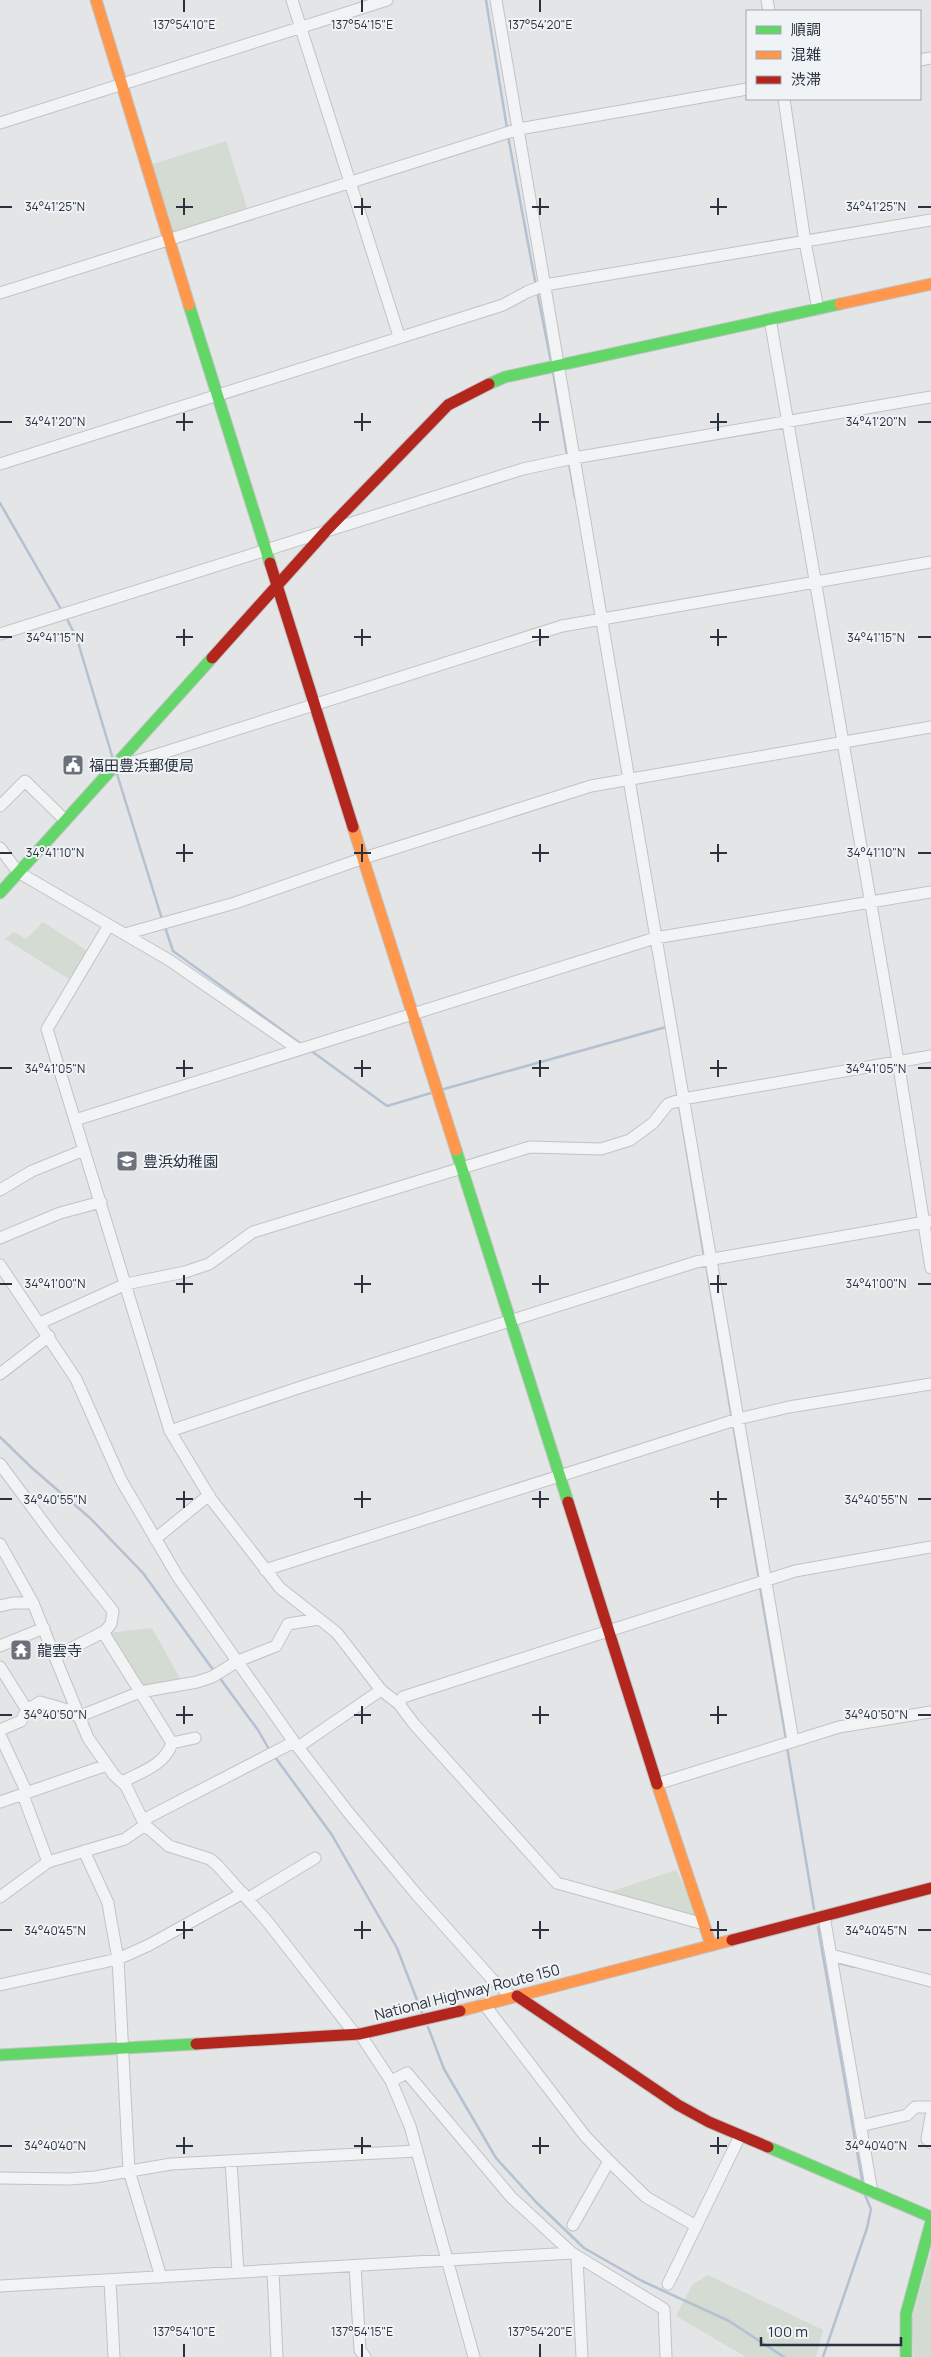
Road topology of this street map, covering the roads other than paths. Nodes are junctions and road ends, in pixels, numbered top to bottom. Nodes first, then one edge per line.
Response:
1 (96, 0) edge
2 (292, 0) edge
3 (387, 0) edge
4 (496, 0) edge
5 (301, 27) junction
6 (120, 84) junction
7 (746, 89) edge
8 (784, 100) edge
9 (0, 123) edge
10 (520, 129) junction
11 (349, 184) junction
12 (931, 220) edge
13 (169, 239) junction
14 (805, 242) junction
15 (931, 284) edge
16 (545, 286) junction
17 (0, 293) edge
18 (818, 309) junction
19 (770, 319) junction
20 (399, 336) junction
21 (558, 365) junction
22 (217, 394) junction
23 (931, 397) edge
24 (787, 422) junction
25 (574, 458) junction
26 (0, 464) edge
27 (326, 531) junction
28 (266, 551) junction
29 (931, 562) edge
30 (815, 582) junction
31 (278, 585) junction
32 (601, 619) junction
33 (0, 634) edge
34 (315, 703) junction
35 (931, 727) edge
36 (842, 742) junction
37 (117, 761) junction
38 (629, 780) junction
39 (0, 806) edge
40 (65, 820) junction
41 (0, 848) edge
42 (364, 858) junction
43 (18, 872) junction
44 (931, 892) edge
45 (0, 893) edge
46 (869, 902) junction
47 (109, 925) junction
48 (125, 934) junction
49 (656, 938) junction
50 (414, 1012) junction
51 (298, 1049) junction
52 (931, 1056) edge
53 (898, 1061) junction
54 (683, 1099) junction
55 (75, 1120) junction
56 (84, 1150) junction
57 (462, 1167) junction
58 (0, 1190) edge
59 (101, 1202) junction
60 (927, 1221) edge
61 (0, 1238) edge
62 (712, 1259) junction
63 (0, 1265) edge
64 (931, 1268) edge
65 (126, 1284) junction
66 (510, 1320) junction
67 (40, 1324) junction
68 (48, 1336) junction
69 (0, 1374) edge
70 (931, 1384) edge
71 (738, 1419) junction
72 (170, 1432) junction
73 (0, 1464) edge
74 (559, 1475) junction
75 (209, 1495) junction
76 (155, 1539) junction
77 (1, 1547) edge
78 (931, 1547) edge
79 (265, 1570) junction
80 (767, 1580) junction
81 (33, 1603) junction
82 (0, 1606) edge
83 (319, 1619) junction
84 (44, 1628) junction
85 (608, 1630) junction
86 (103, 1632) junction
87 (0, 1646) edge
88 (55, 1656) junction
89 (238, 1661) junction
90 (0, 1667) edge
91 (381, 1690) junction
92 (140, 1692) junction
93 (399, 1704) junction
94 (27, 1710) junction
95 (931, 1712) edge
96 (76, 1714) junction
97 (0, 1730) edge
98 (0, 1734) edge
99 (195, 1738) dead end
100 (794, 1741) junction
101 (172, 1743) junction
102 (296, 1745) junction
103 (107, 1766) junction
104 (122, 1782) junction
105 (657, 1784) junction
106 (25, 1794) junction
107 (0, 1802) edge
108 (144, 1823) junction
109 (84, 1851) junction
110 (315, 1858) dead end
111 (48, 1862) junction
112 (931, 1888) edge
113 (245, 1896) junction
114 (0, 1897) edge
115 (824, 1916) junction
116 (704, 1924) junction
117 (710, 1945) junction
118 (831, 1955) junction
119 (118, 1959) junction
120 (931, 1981) edge
121 (0, 1985) edge
122 (514, 1996) junction
123 (484, 2004) junction
124 (357, 2034) junction
125 (122, 2048) junction
126 (0, 2056) edge
127 (391, 2081) junction
128 (931, 2108) edge
129 (931, 2116) edge
130 (860, 2126) junction
131 (740, 2136) junction
132 (931, 2143) edge
133 (417, 2151) junction
134 (231, 2162) junction
135 (609, 2162) junction
136 (128, 2171) junction
137 (0, 2178) edge
138 (872, 2192) junction
139 (931, 2217) edge
140 (931, 2222) edge
141 (573, 2225) dead end
142 (696, 2226) junction
143 (574, 2255) junction
144 (447, 2260) junction
145 (355, 2266) junction
146 (272, 2270) junction
147 (238, 2272) junction
148 (162, 2277) junction
149 (110, 2280) junction
150 (668, 2284) dead end
151 (0, 2286) edge
152 (114, 2357) edge
153 (277, 2357) edge
154 (365, 2357) edge
155 (474, 2357) edge
156 (582, 2357) edge
157 (666, 2357) edge
158 (906, 2357) edge

1 - 6 main road
2 - 5 street
3 - 5 street
4 - 10 street
5 - 6 street
5 - 11 street
6 - 9 street
6 - 13 main road
7 - 10 street
8 - 14 street
10 - 11 street
10 - 16 street
11 - 13 street
11 - 20 street
12 - 14 street
13 - 17 street
13 - 22 main road
14 - 16 street
14 - 18 street
15 - 18 main road
16 - 20 street
16 - 21 street
18 - 19 main road
19 - 21 main road
19 - 24 street
20 - 22 street
21 - 25 street
21 - 27 main road
22 - 26 street
22 - 28 main road
23 - 24 street
24 - 25 street
24 - 30 street
25 - 27 street
25 - 32 street
27 - 28 street
27 - 31 main road
28 - 31 main road
28 - 33 street
29 - 30 street
30 - 32 street
30 - 36 street
31 - 34 main road
31 - 37 main road
32 - 34 street
32 - 38 street
34 - 37 street
34 - 42 main road
35 - 36 street
36 - 38 street
36 - 46 street
37 - 40 main road
38 - 42 street
38 - 49 street
39 - 40 street
40 - 43 main road
41 - 43 street
42 - 48 street
42 - 50 main road
43 - 45 main road
43 - 47 street
44 - 46 street
46 - 49 street
46 - 53 street
47 - 48 street
47 - 55 street
48 - 51 street
49 - 50 street
49 - 54 street
50 - 51 street
50 - 57 main road
51 - 55 street
52 - 53 street
53 - 54 street
53 - 60 street
54 - 57 street
54 - 62 street
55 - 56 street
56 - 58 street
56 - 59 street
57 - 65 street
57 - 66 main road
59 - 61 street
59 - 65 street
60 - 62 street
60 - 64 street
62 - 66 street
62 - 71 street
63 - 67 street
65 - 67 street
65 - 72 street
66 - 72 street
66 - 74 main road
67 - 68 street
68 - 69 street
68 - 76 street
70 - 71 street
71 - 74 street
71 - 80 street
72 - 75 street
73 - 86 street
74 - 79 street
74 - 85 main road
75 - 76 street
75 - 79 street
76 - 89 street
77 - 81 street
78 - 80 street
79 - 83 street
80 - 85 street
80 - 100 street
81 - 82 street
81 - 84 street
83 - 89 street
83 - 91 street
84 - 87 street
84 - 88 street
85 - 93 street
85 - 105 main road
86 - 88 street
86 - 92 street
88 - 96 street
89 - 92 street
89 - 102 street
90 - 94 street
91 - 93 street
91 - 102 street
92 - 96 street
92 - 101 street
93 - 116 street
94 - 96 street
94 - 97 street
95 - 100 street
96 - 103 street
98 - 106 street
99 - 101 street
100 - 105 street
101 - 104 street
102 - 108 street
102 - 122 street
103 - 104 street
103 - 106 street
104 - 108 street
105 - 116 main road
106 - 107 street
106 - 111 street
108 - 109 street
108 - 113 street
109 - 111 street
109 - 119 street
110 - 113 street
111 - 114 street
112 - 115 main road, National Highway Route 150
113 - 119 street
113 - 124 street
115 - 117 main road, National Highway Route 150
115 - 118 street
116 - 117 main road
117 - 122 main road, National Highway Route 150
118 - 120 street
118 - 130 street
119 - 121 street
119 - 125 street
122 - 123 main road, National Highway Route 150
122 - 131 main road
123 - 124 main road, National Highway Route 150
123 - 135 street
124 - 125 main road, National Highway Route 150
124 - 127 street
125 - 126 main road, National Highway Route 150
125 - 136 street
127 - 133 street
127 - 143 street
128 - 130 street
129 - 132 street
130 - 138 street
131 - 138 main road
131 - 142 street
133 - 134 street
133 - 144 street
134 - 136 street
134 - 147 street
135 - 141 street
135 - 142 street
136 - 137 street
136 - 148 street
138 - 139 main road
140 - 158 main road
142 - 150 street
143 - 144 street
143 - 156 street
143 - 157 street
144 - 145 street
144 - 155 street
145 - 146 street
145 - 154 street
146 - 147 street
146 - 153 street
147 - 148 street
148 - 149 street
149 - 151 street
149 - 152 street

